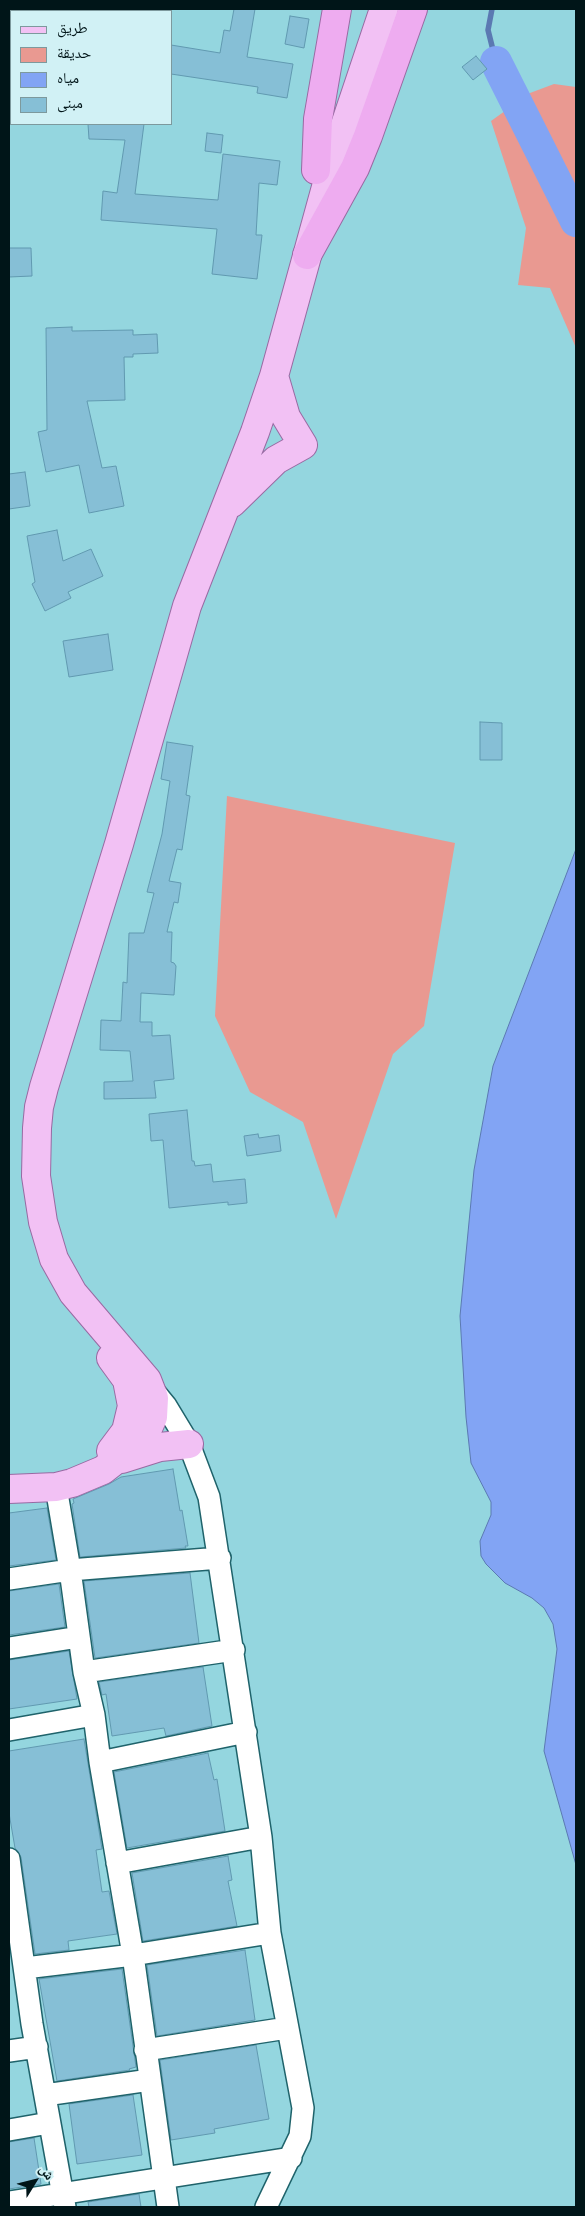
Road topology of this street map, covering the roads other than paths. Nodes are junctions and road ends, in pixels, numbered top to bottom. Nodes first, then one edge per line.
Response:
1 (337, 9) edge
2 (370, 9) edge
3 (384, 9) edge
4 (413, 9) edge
5 (316, 170) junction
6 (307, 255) junction
7 (274, 376) junction
8 (224, 511) junction
9 (140, 1380) junction
10 (189, 1444) junction
11 (118, 1460) junction
12 (9, 1487) edge
13 (56, 1487) junction
14 (220, 1558) junction
15 (70, 1570) junction
16 (9, 1579) edge
17 (79, 1636) junction
18 (9, 1648) edge
19 (234, 1650) junction
20 (84, 1672) junction
21 (94, 1716) junction
22 (9, 1730) edge
23 (246, 1732) junction
24 (100, 1762) junction
25 (261, 1837) junction
26 (9, 1858) edge
27 (117, 1863) junction
28 (270, 1933) junction
29 (133, 1955) junction
30 (25, 1968) junction
31 (287, 2028) junction
32 (37, 2046) junction
33 (9, 2050) edge
34 (145, 2050) junction
35 (150, 2080) junction
36 (46, 2095) junction
37 (49, 2123) junction
38 (9, 2130) edge
39 (290, 2158) junction
40 (163, 2177) junction
41 (63, 2200) edge
42 (9, 2202) edge
43 (168, 2207) edge
44 (266, 2207) edge

1 - 5 highway
2 - 5 main road
3 - 6 main road
4 - 6 highway
5 - 9 main road
6 - 7 main road
7 - 8 main road
7 - 8 main road
8 - 9 main road
9 - 10 street
9 - 11 main road
9 - 12 main road
10 - 11 main road
10 - 14 street
11 - 13 main road
12 - 13 main road
13 - 15 street
14 - 15 street
14 - 19 street
15 - 16 street
15 - 17 street
17 - 18 street
17 - 20 street
19 - 20 street
19 - 23 street
20 - 21 street
21 - 22 street
21 - 24 street
23 - 24 street
23 - 25 street
24 - 27 street
25 - 27 street
25 - 28 street
26 - 30 street
27 - 29 street
28 - 29 street
28 - 31 street
29 - 30 street
29 - 34 street
30 - 32 street
31 - 34 street
31 - 39 street
32 - 33 street
32 - 36 street
34 - 35 street
35 - 36 street
35 - 40 street
36 - 37 street
37 - 38 street
37 - 41 street
39 - 40 street
39 - 44 street
40 - 41 street
40 - 43 street
41 - 42 street

